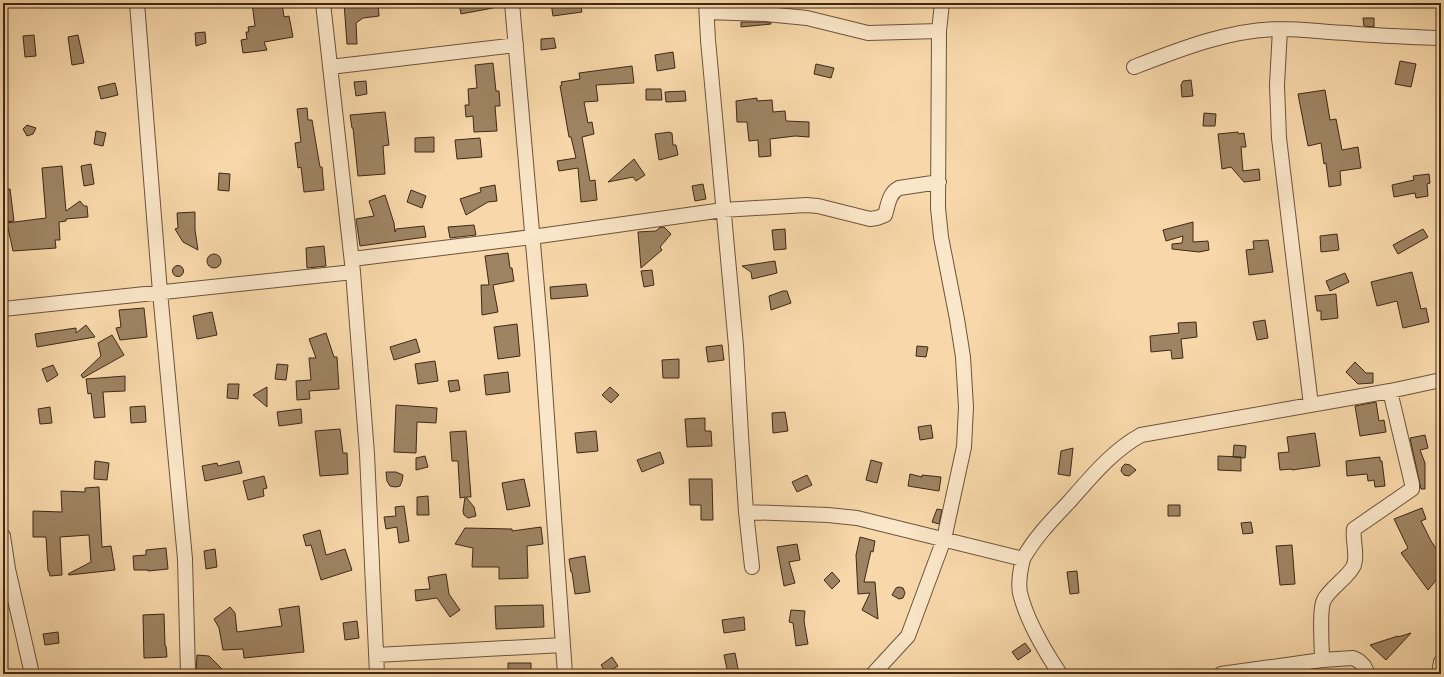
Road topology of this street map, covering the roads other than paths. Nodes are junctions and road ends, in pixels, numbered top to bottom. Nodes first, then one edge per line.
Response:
1 (137, 3) edge
2 (323, 3) edge
3 (512, 3) edge
4 (942, 3) edge
5 (707, 8) edge
6 (1280, 29) junction
7 (939, 31) junction
8 (1441, 38) edge
9 (516, 45) junction
10 (330, 67) junction
11 (1134, 67) dead end
12 (938, 182) junction
13 (723, 210) junction
14 (532, 237) junction
15 (353, 266) junction
16 (160, 292) junction
17 (3, 309) edge
18 (1441, 380) edge
19 (1390, 391) junction
20 (1311, 405) junction
21 (746, 512) junction
22 (3, 536) edge
23 (944, 539) junction
24 (1022, 559) junction
25 (752, 567) dead end
26 (563, 645) junction
27 (376, 655) junction
28 (1322, 660) junction
29 (1441, 662) edge
30 (32, 674) edge
31 (188, 674) edge
32 (377, 674) edge
33 (564, 674) edge
34 (873, 674) edge
35 (1060, 674) edge
36 (1221, 674) edge
37 (1368, 674) edge
38 (1439, 674) edge

1 - 16 street
2 - 10 street
3 - 9 street
4 - 7 street
5 - 7 street
5 - 13 street
6 - 8 street
6 - 11 street
6 - 20 street
7 - 12 street
9 - 10 street
9 - 14 street
10 - 15 street
12 - 13 street
12 - 23 street
13 - 14 street
13 - 21 street
14 - 15 street
14 - 26 street
15 - 16 street
15 - 27 street
16 - 17 street
16 - 31 street
18 - 19 street
19 - 20 street
19 - 28 street
20 - 24 street
21 - 23 street
21 - 25 street
22 - 30 street
23 - 24 street
23 - 34 street
24 - 35 street
26 - 27 street
26 - 33 street
27 - 32 street
28 - 36 street
28 - 37 street
29 - 38 street

